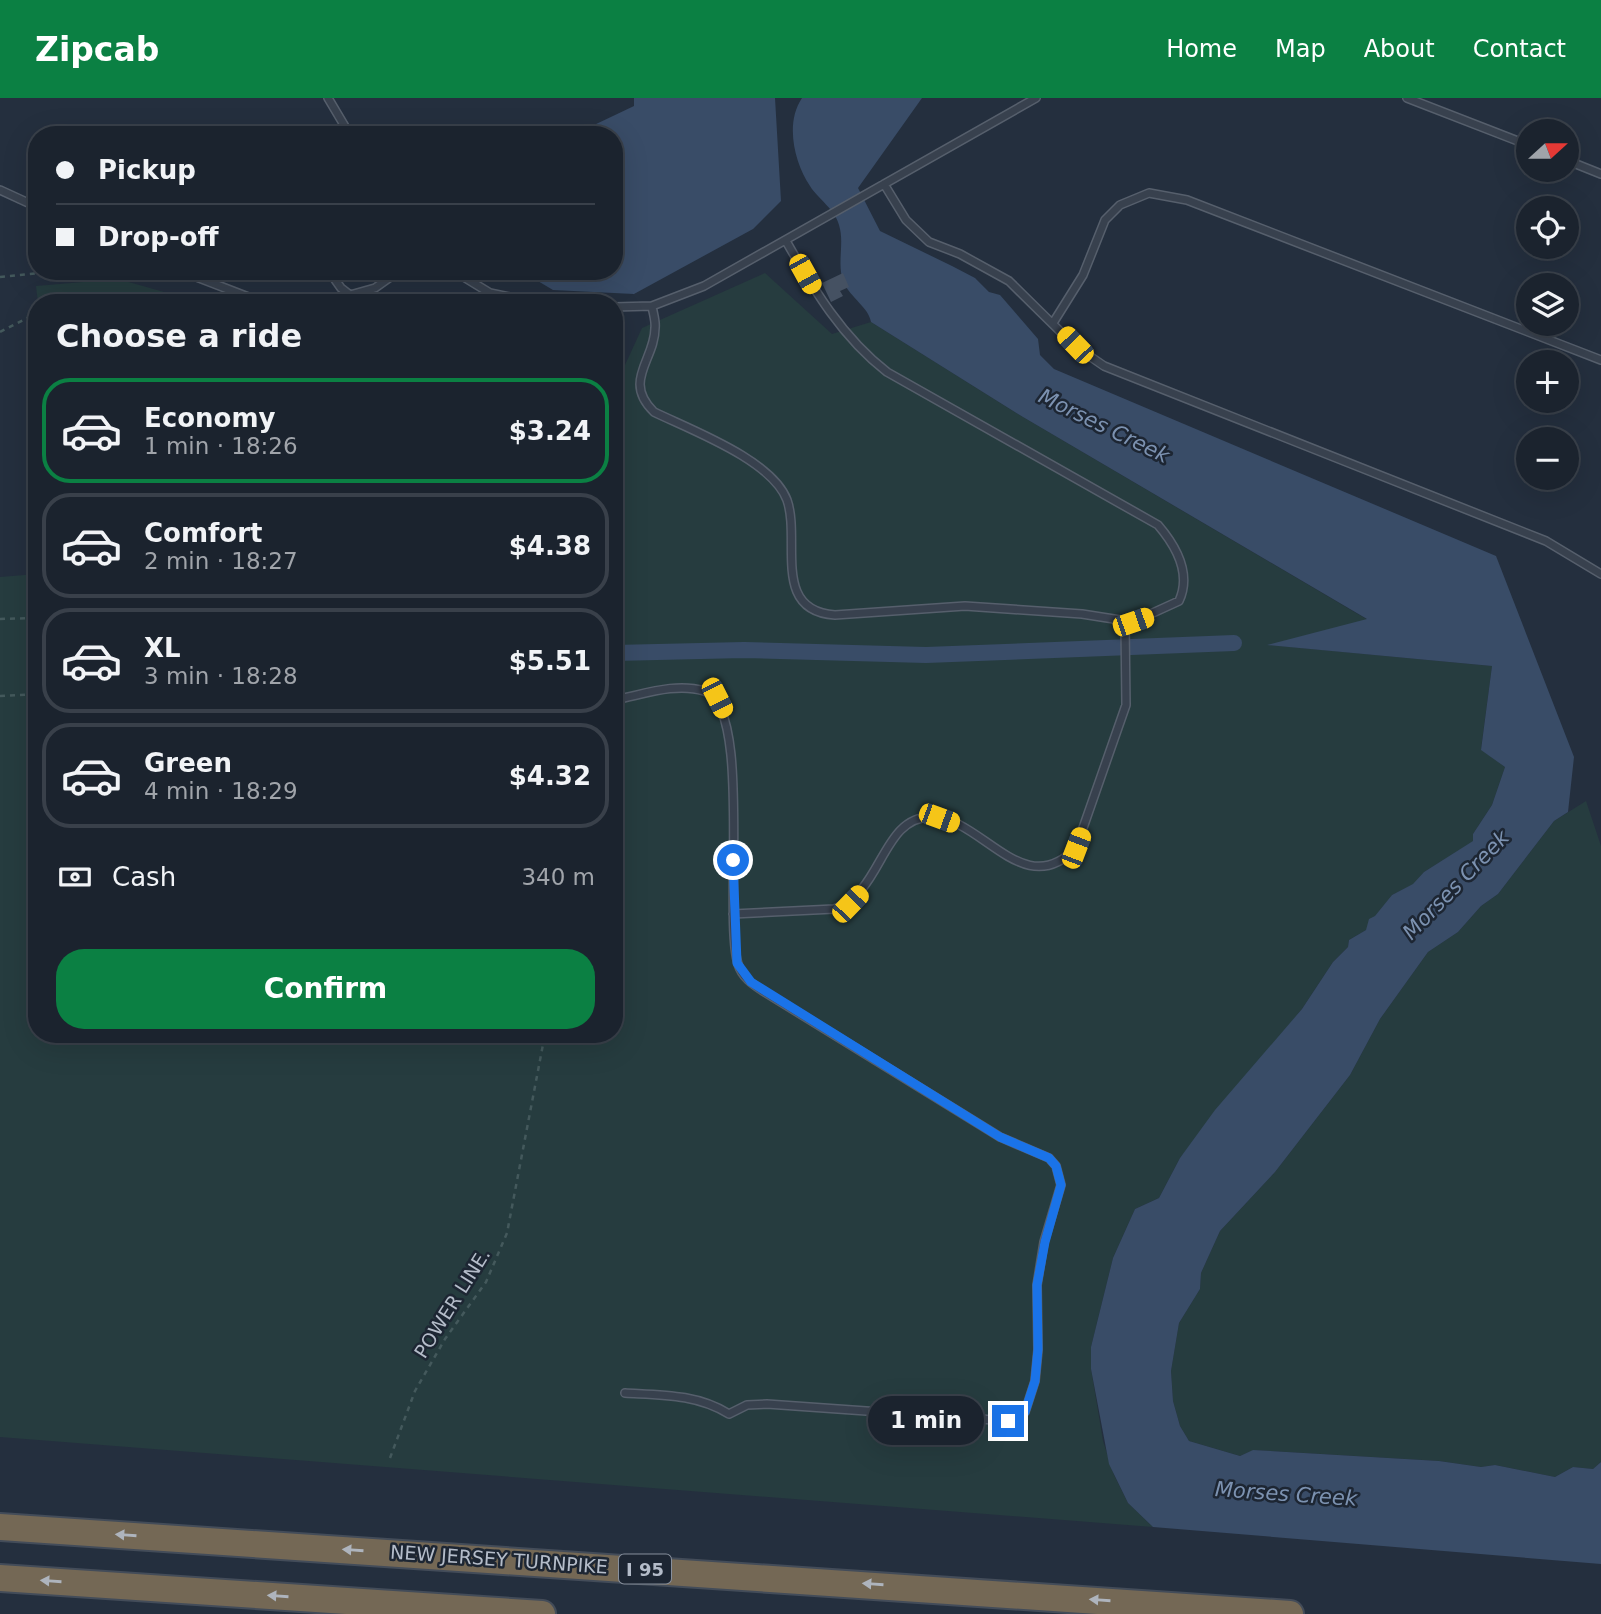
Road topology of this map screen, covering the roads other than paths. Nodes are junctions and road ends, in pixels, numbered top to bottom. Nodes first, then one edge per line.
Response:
1 (328, 98) edge
2 (1036, 98) edge
3 (1407, 98) edge
4 (345, 126) edge
5 (1516, 140) edge
6 (1579, 165) edge
7 (1601, 174) edge
8 (884, 184) junction
9 (0, 190) edge
10 (28, 203) edge
11 (786, 241) junction
12 (204, 280) edge
13 (335, 280) edge
14 (386, 280) edge
15 (469, 280) edge
16 (241, 294) edge
17 (346, 294) edge
18 (361, 294) edge
19 (495, 294) edge
20 (652, 306) junction
21 (623, 307) edge
22 (1053, 323) junction
23 (1601, 360) edge
24 (1601, 574) edge
25 (1125, 623) junction
26 (623, 698) edge
27 (733, 914) junction
28 (625, 1393) dead end
29 (0, 1527) edge
30 (0, 1578) edge
31 (542, 1614) edge
32 (1290, 1614) edge

1 - 4 lane
2 - 8 lane
3 - 5 lane
6 - 7 lane
8 - 11 lane
8 - 22 lane
9 - 10 lane
11 - 20 lane
11 - 25 lane
12 - 16 lane
13 - 17 lane
14 - 18 lane
15 - 19 lane
20 - 21 lane
20 - 25 lane
22 - 23 lane
22 - 24 lane
25 - 27 lane
26 - 27 lane
27 - 28 lane
32 -> 29 highway, NEW JERSEY TURNPIKE / I 95
31 -> 30 highway

